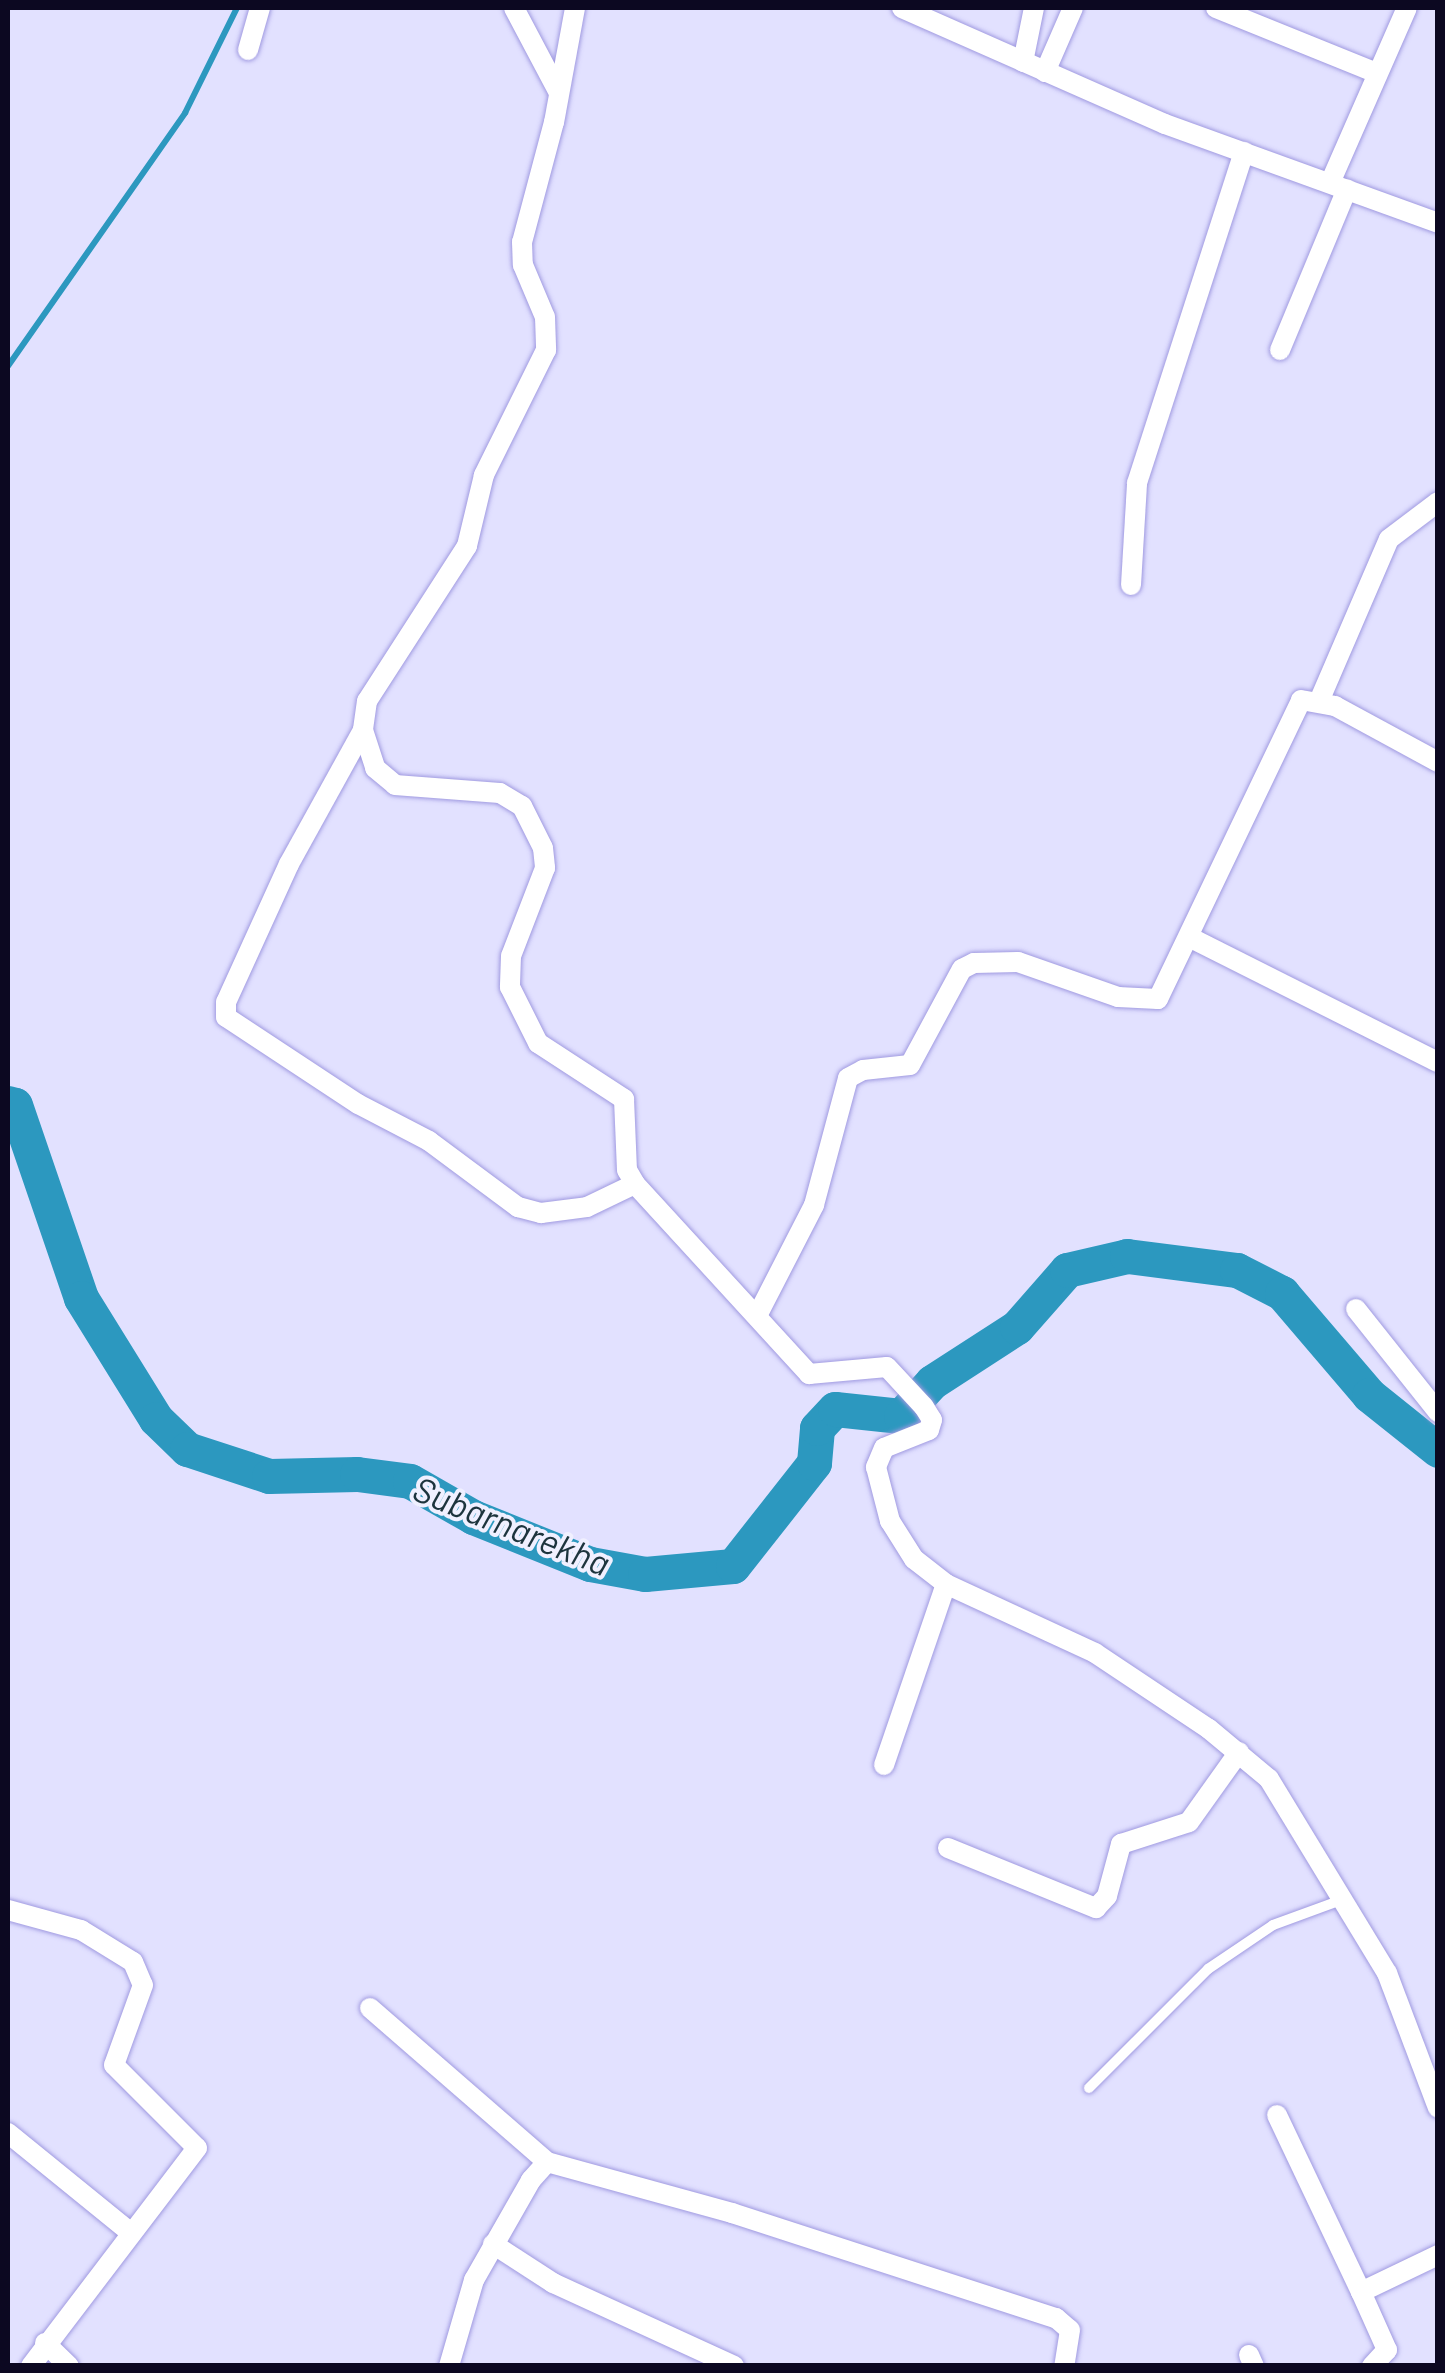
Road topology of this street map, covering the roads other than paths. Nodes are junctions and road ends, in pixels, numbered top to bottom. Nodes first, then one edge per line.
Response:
1 (260, 8) edge
2 (514, 8) edge
3 (575, 8) edge
4 (902, 8) edge
5 (1034, 8) edge
6 (1072, 8) edge
7 (1216, 8) edge
8 (1407, 8) edge
9 (248, 50) dead end
10 (1023, 62) junction
11 (1045, 72) junction
12 (1377, 73) junction
13 (559, 93) junction
14 (1244, 152) junction
15 (1338, 186) junction
16 (1438, 223) edge
17 (1280, 350) dead end
18 (1438, 502) edge
19 (1131, 585) dead end
20 (1320, 700) junction
21 (363, 730) junction
22 (1438, 762) edge
23 (1191, 938) junction
24 (1438, 1062) edge
25 (635, 1184) junction
26 (1356, 1308) dead end
27 (757, 1316) junction
28 (1438, 1412) edge
29 (946, 1584) junction
30 (1239, 1752) junction
31 (884, 1765) dead end
32 (948, 1848) dead end
33 (1344, 1900) junction
34 (8, 1910) edge
35 (370, 2008) dead end
36 (1089, 2088) dead end
37 (1438, 2108) edge
38 (1277, 2115) dead end
39 (8, 2133) edge
40 (547, 2162) junction
41 (131, 2233) junction
42 (493, 2244) junction
43 (1438, 2256) edge
44 (1360, 2292) junction
45 (45, 2343) junction
46 (31, 2366) edge
47 (69, 2366) edge
48 (450, 2366) edge
49 (734, 2366) edge
50 (1064, 2366) edge
51 (1372, 2366) edge

1 - 9 street
2 - 13 street
3 - 13 street
4 - 10 street
5 - 10 street
6 - 11 street
7 - 12 street
8 - 12 street
10 - 11 street
11 - 14 street
12 - 15 street
13 - 21 street
14 - 15 street
14 - 19 street
15 - 16 street
15 - 17 street
18 - 20 street
20 - 22 street
20 - 23 street
21 - 25 street
21 - 25 street
23 - 24 street
23 - 27 street
25 - 27 street
26 - 28 street
27 - 29 street
29 - 30 street
29 - 31 street
30 - 32 street
30 - 33 street
33 - 36 lane
33 - 37 street
34 - 41 street
35 - 40 street
38 - 44 street
39 - 41 street
40 - 42 street
40 - 50 street
41 - 45 street
42 - 48 street
42 - 49 street
43 - 44 street
44 - 51 street
45 - 46 street
45 - 47 street

